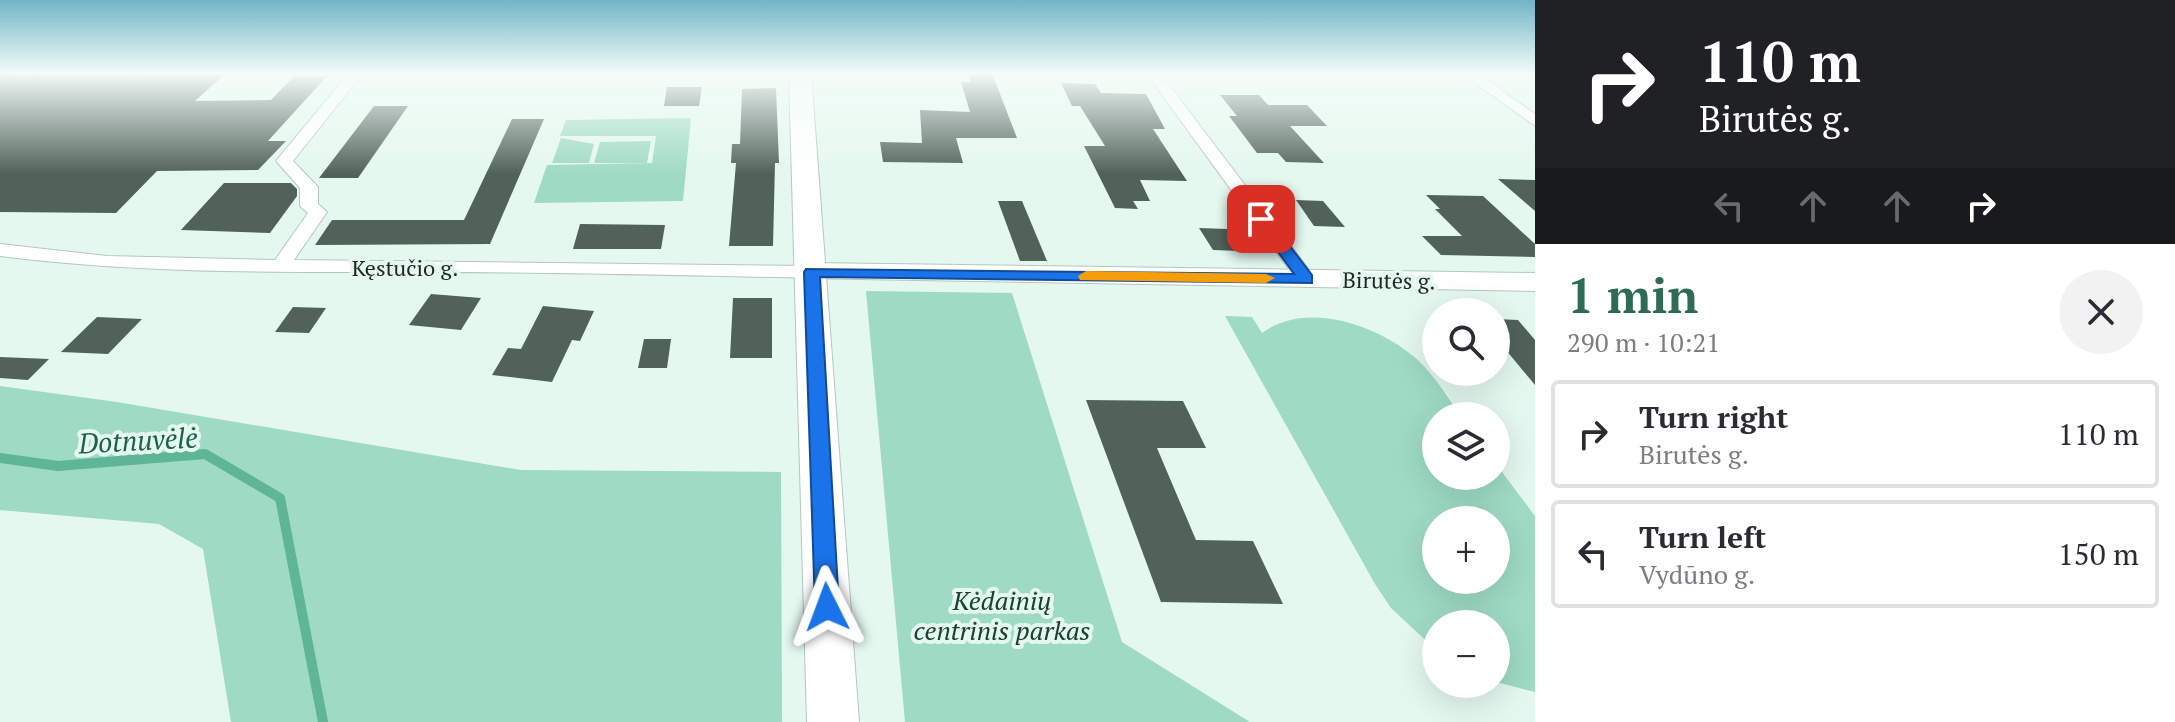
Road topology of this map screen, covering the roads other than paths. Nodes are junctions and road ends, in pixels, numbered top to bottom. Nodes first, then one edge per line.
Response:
1 (328, 107) edge
2 (802, 107) edge
3 (1178, 107) edge
4 (1515, 107) edge
5 (1535, 121) edge
6 (0, 250) edge
7 (279, 268) junction
8 (812, 272) junction
9 (1306, 279) junction
10 (1535, 282) edge
11 (833, 722) edge

1 - 7 street
2 - 8 main road
3 - 9 street
4 - 5 street
6 - 7 street, Kęstučio g.
7 - 8 street, Kęstučio g.
8 - 9 street, Birutės g.
8 - 11 main road
9 - 10 street, Birutės g.

